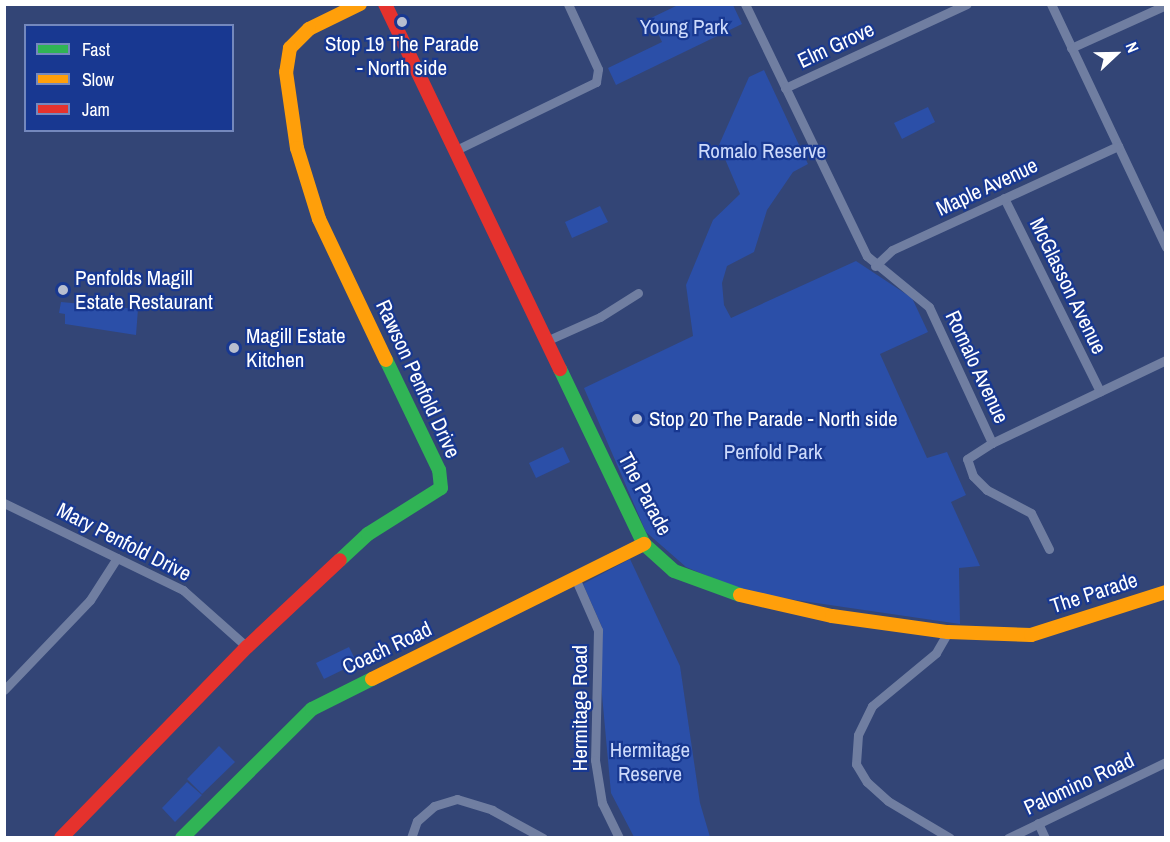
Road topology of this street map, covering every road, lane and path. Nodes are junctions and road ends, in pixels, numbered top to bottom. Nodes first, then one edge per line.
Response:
1 (360, 4) edge
2 (385, 4) edge
3 (568, 4) edge
4 (745, 4) edge
5 (967, 4) edge
6 (1051, 4) edge
7 (1166, 5) edge
8 (1071, 48) junction
9 (785, 88) junction
10 (1118, 146) junction
11 (454, 151) junction
12 (1004, 198) junction
13 (1166, 247) edge
14 (875, 266) junction
15 (638, 293) dead end
16 (546, 341) junction
17 (1166, 360) edge
18 (1100, 391) junction
19 (992, 443) junction
20 (4, 503) edge
21 (644, 544) junction
22 (1049, 549) dead end
23 (117, 558) junction
24 (576, 580) junction
25 (1166, 592) edge
26 (948, 632) junction
27 (247, 647) junction
28 (4, 690) edge
29 (1164, 767) edge
30 (1038, 823) junction
31 (61, 837) edge
32 (182, 837) edge
33 (411, 837) edge
34 (543, 837) edge
35 (619, 837) edge
36 (950, 837) edge
37 (1008, 837) edge
38 (1045, 837) edge

1 - 27 street, Rawson Penfold Drive
2 - 11 street, The Parade
3 - 11 street
4 - 9 street, Romalo Avenue
5 - 9 street, Elm Grove
6 - 8 street
7 - 8 street
8 - 10 street
9 - 14 street, Romalo Avenue
10 - 12 street, Maple Avenue
10 - 13 street
11 - 16 street, The Parade
12 - 14 street, Maple Avenue
12 - 18 street, McGlasson Avenue
14 - 19 street, Romalo Avenue
15 - 16 street
16 - 21 street, The Parade
17 - 18 street
18 - 19 street
19 - 22 street, Romalo Avenue
20 - 23 street, Mary Penfold Drive
21 - 24 street, Coach Road
21 - 26 street, The Parade
23 - 27 street, Mary Penfold Drive
23 - 28 street
24 - 32 street, Coach Road
24 - 35 street, Hermitage Road
25 - 26 street, The Parade
26 - 36 street
27 - 31 street, Rawson Penfold Drive
29 - 30 street, Palomino Road
30 - 37 street, Palomino Road
30 - 38 street
33 - 34 street

